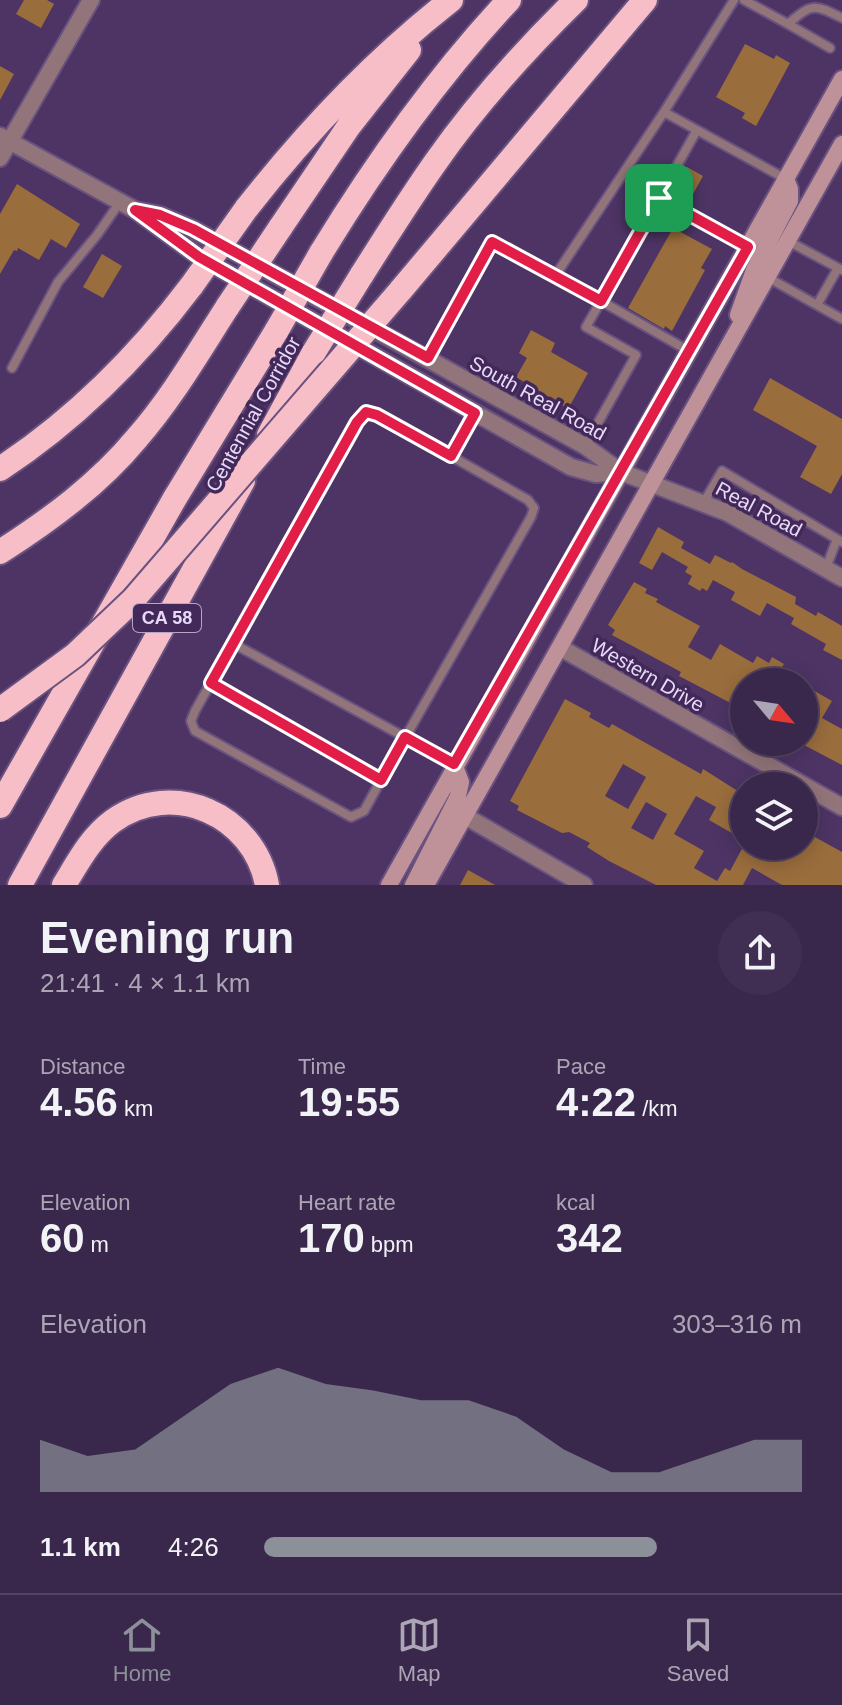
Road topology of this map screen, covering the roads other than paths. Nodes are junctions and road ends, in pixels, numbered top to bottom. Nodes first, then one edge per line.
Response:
1 (91, 0) edge
2 (451, 0) edge
3 (458, 0) edge
4 (509, 0) edge
5 (576, 0) edge
6 (645, 0) edge
7 (734, 0) edge
8 (744, 0) edge
9 (842, 18) edge
10 (788, 24) junction
11 (830, 48) dead end
12 (842, 79) edge
13 (664, 112) junction
14 (697, 130) junction
15 (5, 139) edge
16 (842, 144) edge
17 (0, 158) edge
18 (837, 164) edge
19 (786, 179) junction
20 (659, 198) junction
21 (128, 206) junction
22 (788, 241) junction
23 (748, 247) junction
24 (840, 269) edge
25 (555, 276) junction
26 (767, 277) junction
27 (601, 301) junction
28 (817, 305) junction
29 (842, 319) edge
30 (731, 344) junction
31 (689, 351) junction
32 (428, 358) junction
33 (12, 368) dead end
34 (475, 413) junction
35 (585, 446) junction
36 (451, 456) junction
37 (0, 469) edge
38 (621, 472) junction
39 (653, 483) junction
40 (704, 502) junction
41 (840, 540) edge
42 (0, 552) edge
43 (826, 569) junction
44 (842, 578) edge
45 (234, 644) junction
46 (561, 648) junction
47 (211, 683) junction
48 (0, 710) edge
49 (405, 737) junction
50 (454, 764) junction
51 (381, 780) junction
52 (0, 806) edge
53 (842, 807) edge
54 (465, 816) junction
55 (20, 885) edge
56 (64, 885) edge
57 (267, 885) edge
58 (389, 885) edge
59 (413, 885) edge
60 (426, 885) edge
61 (584, 885) edge

1 - 15 street
2 - 37 highway, bridge
3 - 42 highway, bridge
4 - 52 highway, Centennial Corridor / CA 58, bridge
5 - 55 highway, Centennial Corridor / CA 58, bridge
6 - 48 highway, bridge
7 - 13 lane
8 - 10 lane
9 - 10 lane
10 - 11 lane
12 - 19 main road
13 - 14 lane
13 - 25 lane
14 - 19 lane
14 - 20 lane
15 - 17 street
15 - 21 street, South Real Road
16 - 18 main road
18 - 22 main road
19 - 23 main road
19 - 30 main road
20 - 23 lane
20 - 27 lane
21 - 32 street, South Real Road
21 - 33 lane
21 - 34 street, South Real Road
22 - 24 lane
22 - 26 main road
23 - 31 main road
24 - 28 lane
25 - 27 lane
25 - 32 lane
26 - 28 lane
26 - 30 main road
27 - 31 lane
27 - 35 lane
28 - 29 lane
30 - 39 main road
31 - 38 main road
32 - 35 street, South Real Road
34 - 36 lane
34 - 38 street, South Real Road
35 - 38 street, South Real Road
36 - 45 lane
36 - 49 lane
38 - 39 street, South Real Road
38 - 50 main road
39 - 40 street, Real Road
39 - 46 main road
40 - 41 lane
40 - 43 street, Real Road
41 - 43 lane
43 - 44 street, Real Road
45 - 47 lane
45 - 49 lane
46 - 53 street, Western Drive
46 - 54 main road
47 - 51 lane
47 - 51 lane
49 - 50 lane
49 - 51 lane
50 - 58 main road
50 - 59 main road
54 - 60 main road
54 - 61 street
56 - 57 highway

